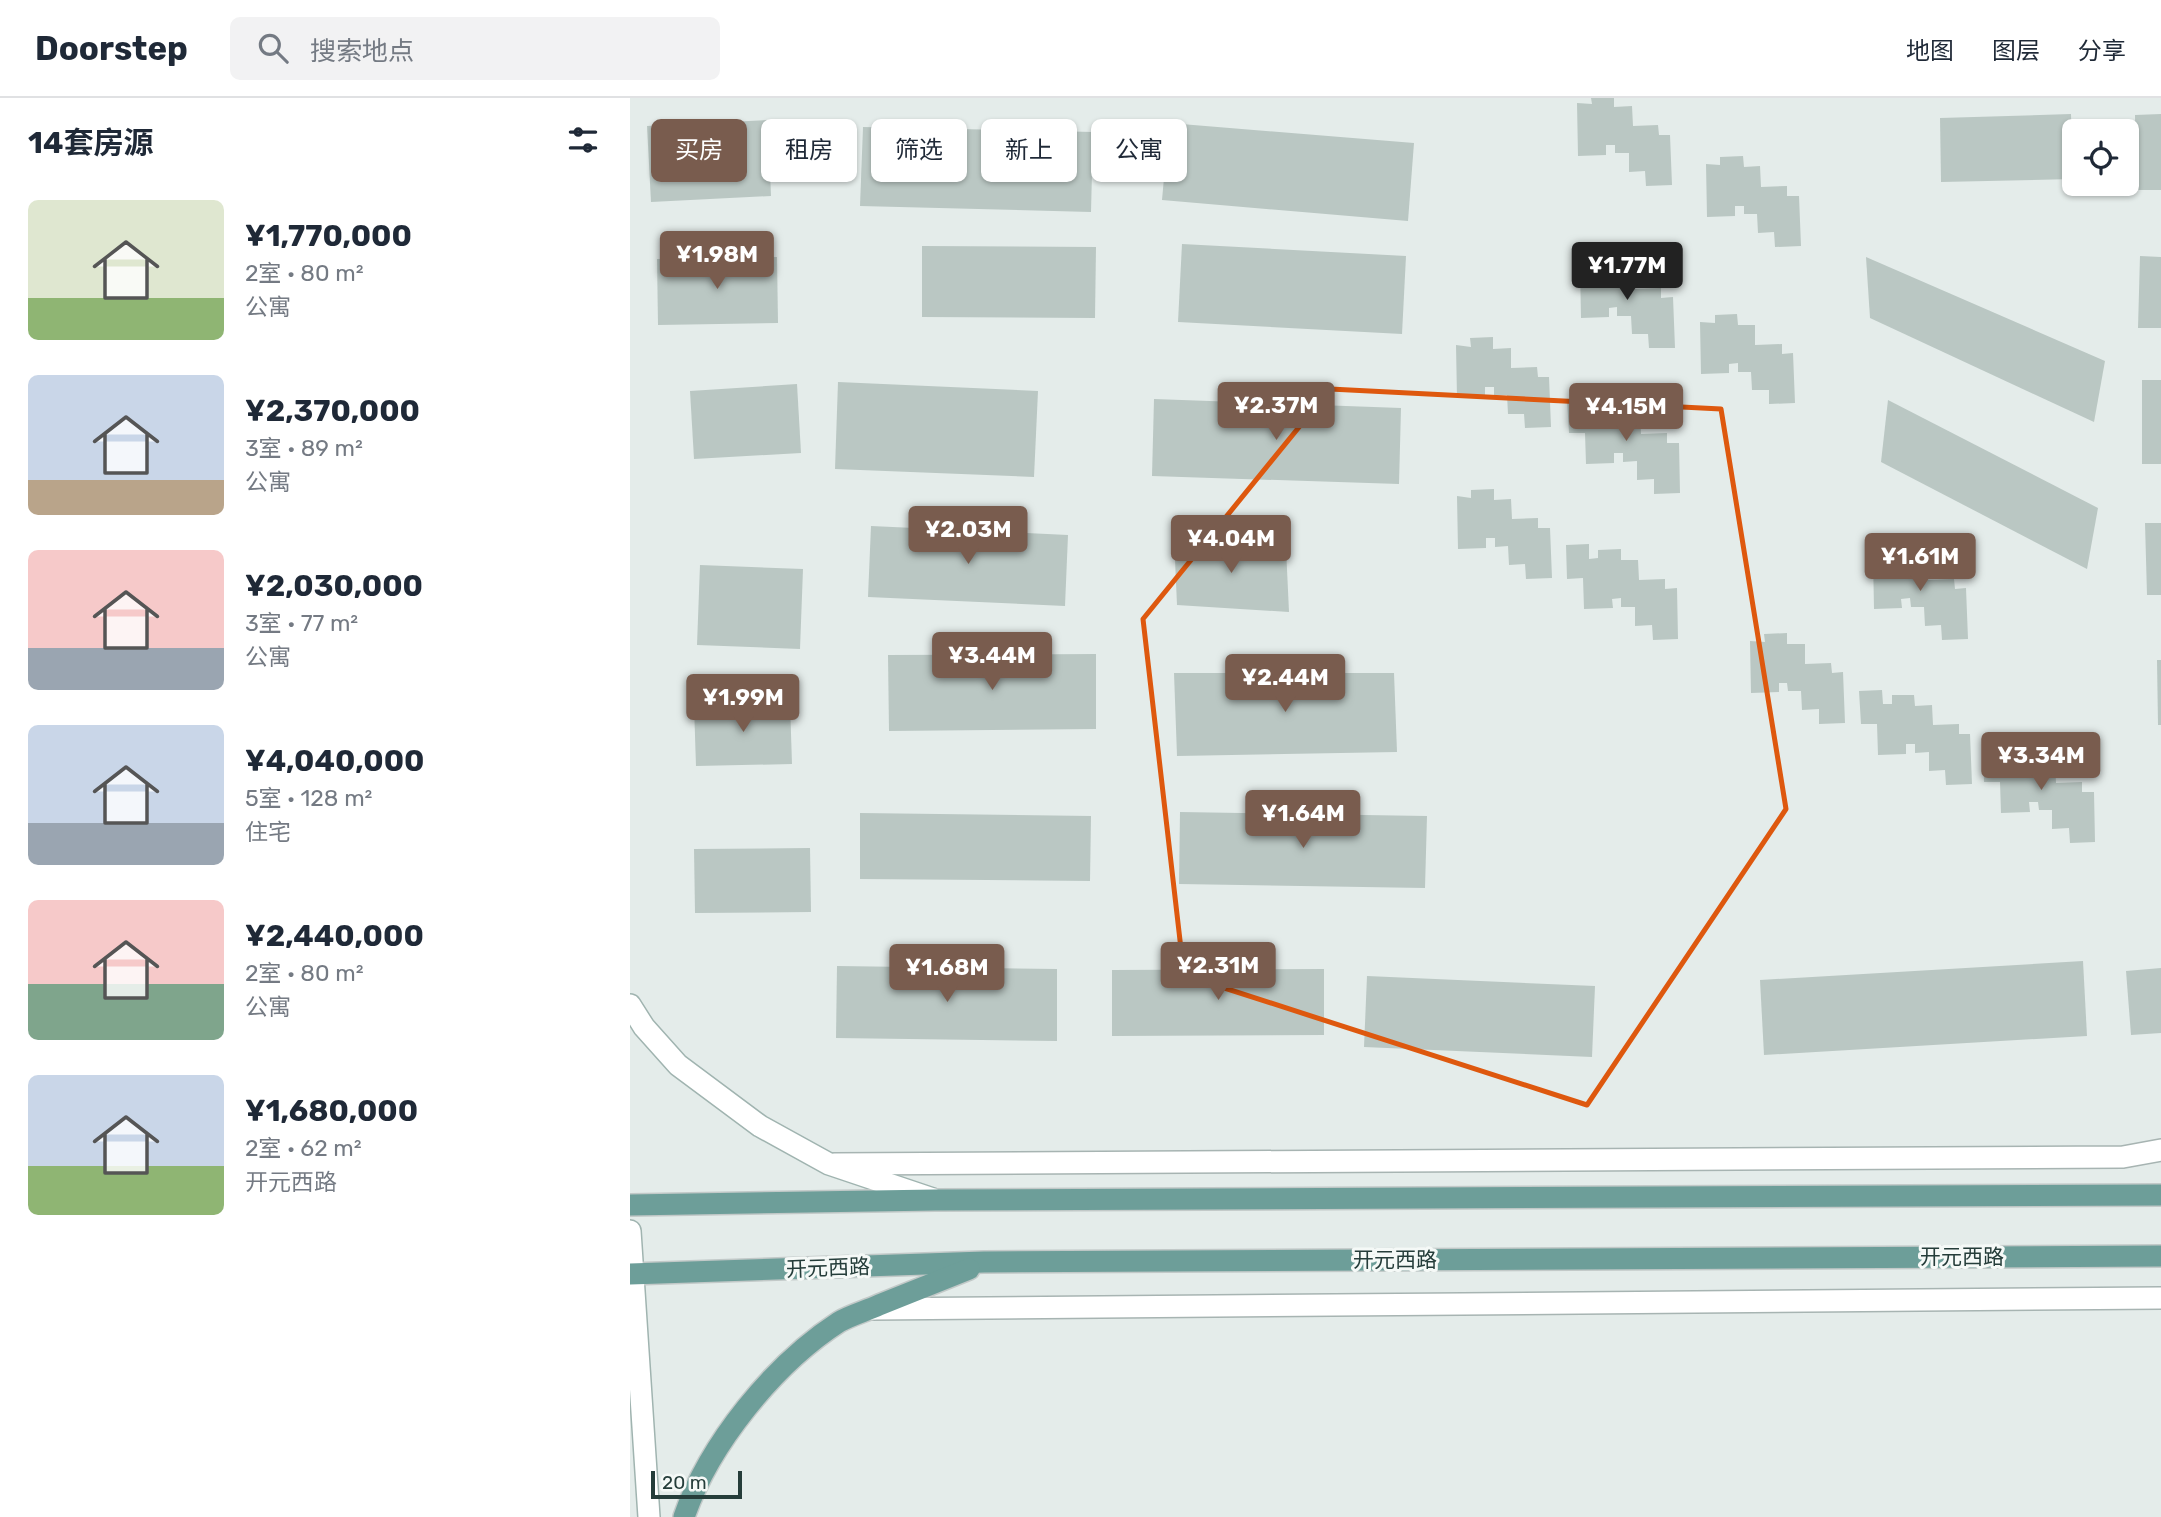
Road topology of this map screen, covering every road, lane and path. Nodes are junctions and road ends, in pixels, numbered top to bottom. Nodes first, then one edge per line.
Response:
1 (630, 1005) edge
2 (2161, 1150) edge
3 (829, 1164) junction
4 (2161, 1195) edge
5 (934, 1200) junction
6 (630, 1205) edge
7 (630, 1231) edge
8 (2161, 1256) edge
9 (984, 1262) junction
10 (631, 1274) edge
11 (2161, 1298) edge
12 (871, 1309) junction
13 (649, 1517) edge
14 (684, 1517) edge

1 - 3 street
2 - 3 street
3 - 5 street
4 - 5 main road
5 - 6 main road
7 - 10 street
8 - 9 main road, 开元西路
9 - 10 main road, 开元西路
9 - 12 main road
10 - 13 street
11 - 12 street
12 - 14 main road

